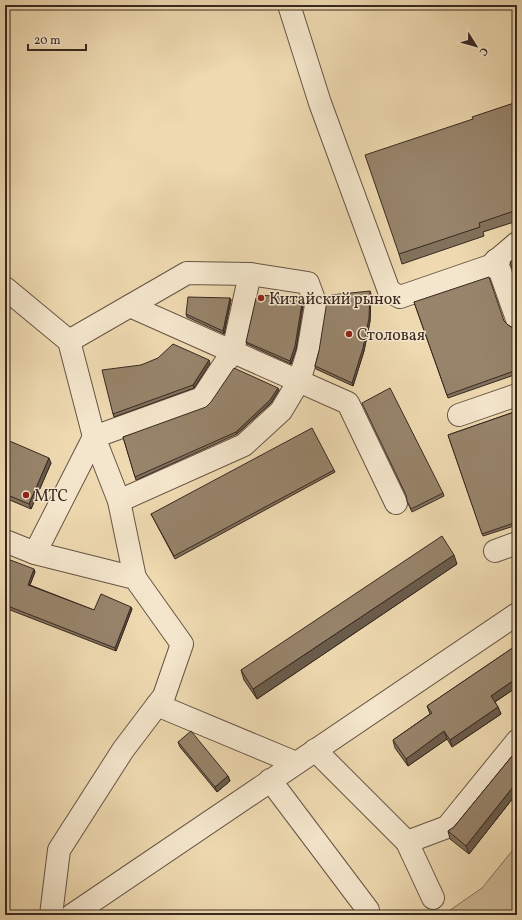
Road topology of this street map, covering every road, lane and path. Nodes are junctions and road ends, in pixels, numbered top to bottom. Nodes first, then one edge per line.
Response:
1 (289, 5) edge
2 (517, 243) edge
3 (496, 260) junction
4 (250, 274) junction
5 (5, 288) edge
6 (130, 306) junction
7 (517, 319) edge
8 (69, 341) junction
9 (233, 351) junction
10 (299, 380) junction
11 (517, 395) edge
12 (459, 415) dead end
13 (94, 438) junction
14 (119, 501) junction
15 (396, 503) dead end
16 (5, 541) edge
17 (517, 543) edge
18 (495, 551) dead end
19 (35, 553) junction
20 (135, 578) junction
21 (517, 614) edge
22 (157, 706) junction
23 (517, 741) edge
24 (315, 750) junction
25 (296, 763) junction
26 (270, 780) junction
27 (407, 842) junction
28 (433, 898) dead end
29 (368, 910) dead end
30 (51, 915) edge
31 (72, 915) edge

1 - 3 lane
2 - 3 lane
3 - 7 lane
4 - 6 lane
4 - 9 lane
4 - 10 lane
5 - 8 lane
6 - 8 lane
6 - 9 lane
8 - 13 lane
9 - 10 lane
9 - 13 lane
10 - 14 lane
10 - 15 lane
11 - 12 lane
13 - 14 lane
13 - 19 lane
14 - 20 lane
16 - 19 lane
17 - 18 lane
19 - 20 lane
20 - 22 lane
21 - 24 lane
22 - 25 lane
22 - 30 lane
23 - 27 lane
24 - 25 lane
24 - 27 lane
25 - 26 lane
26 - 29 lane
26 - 31 lane
27 - 28 lane

